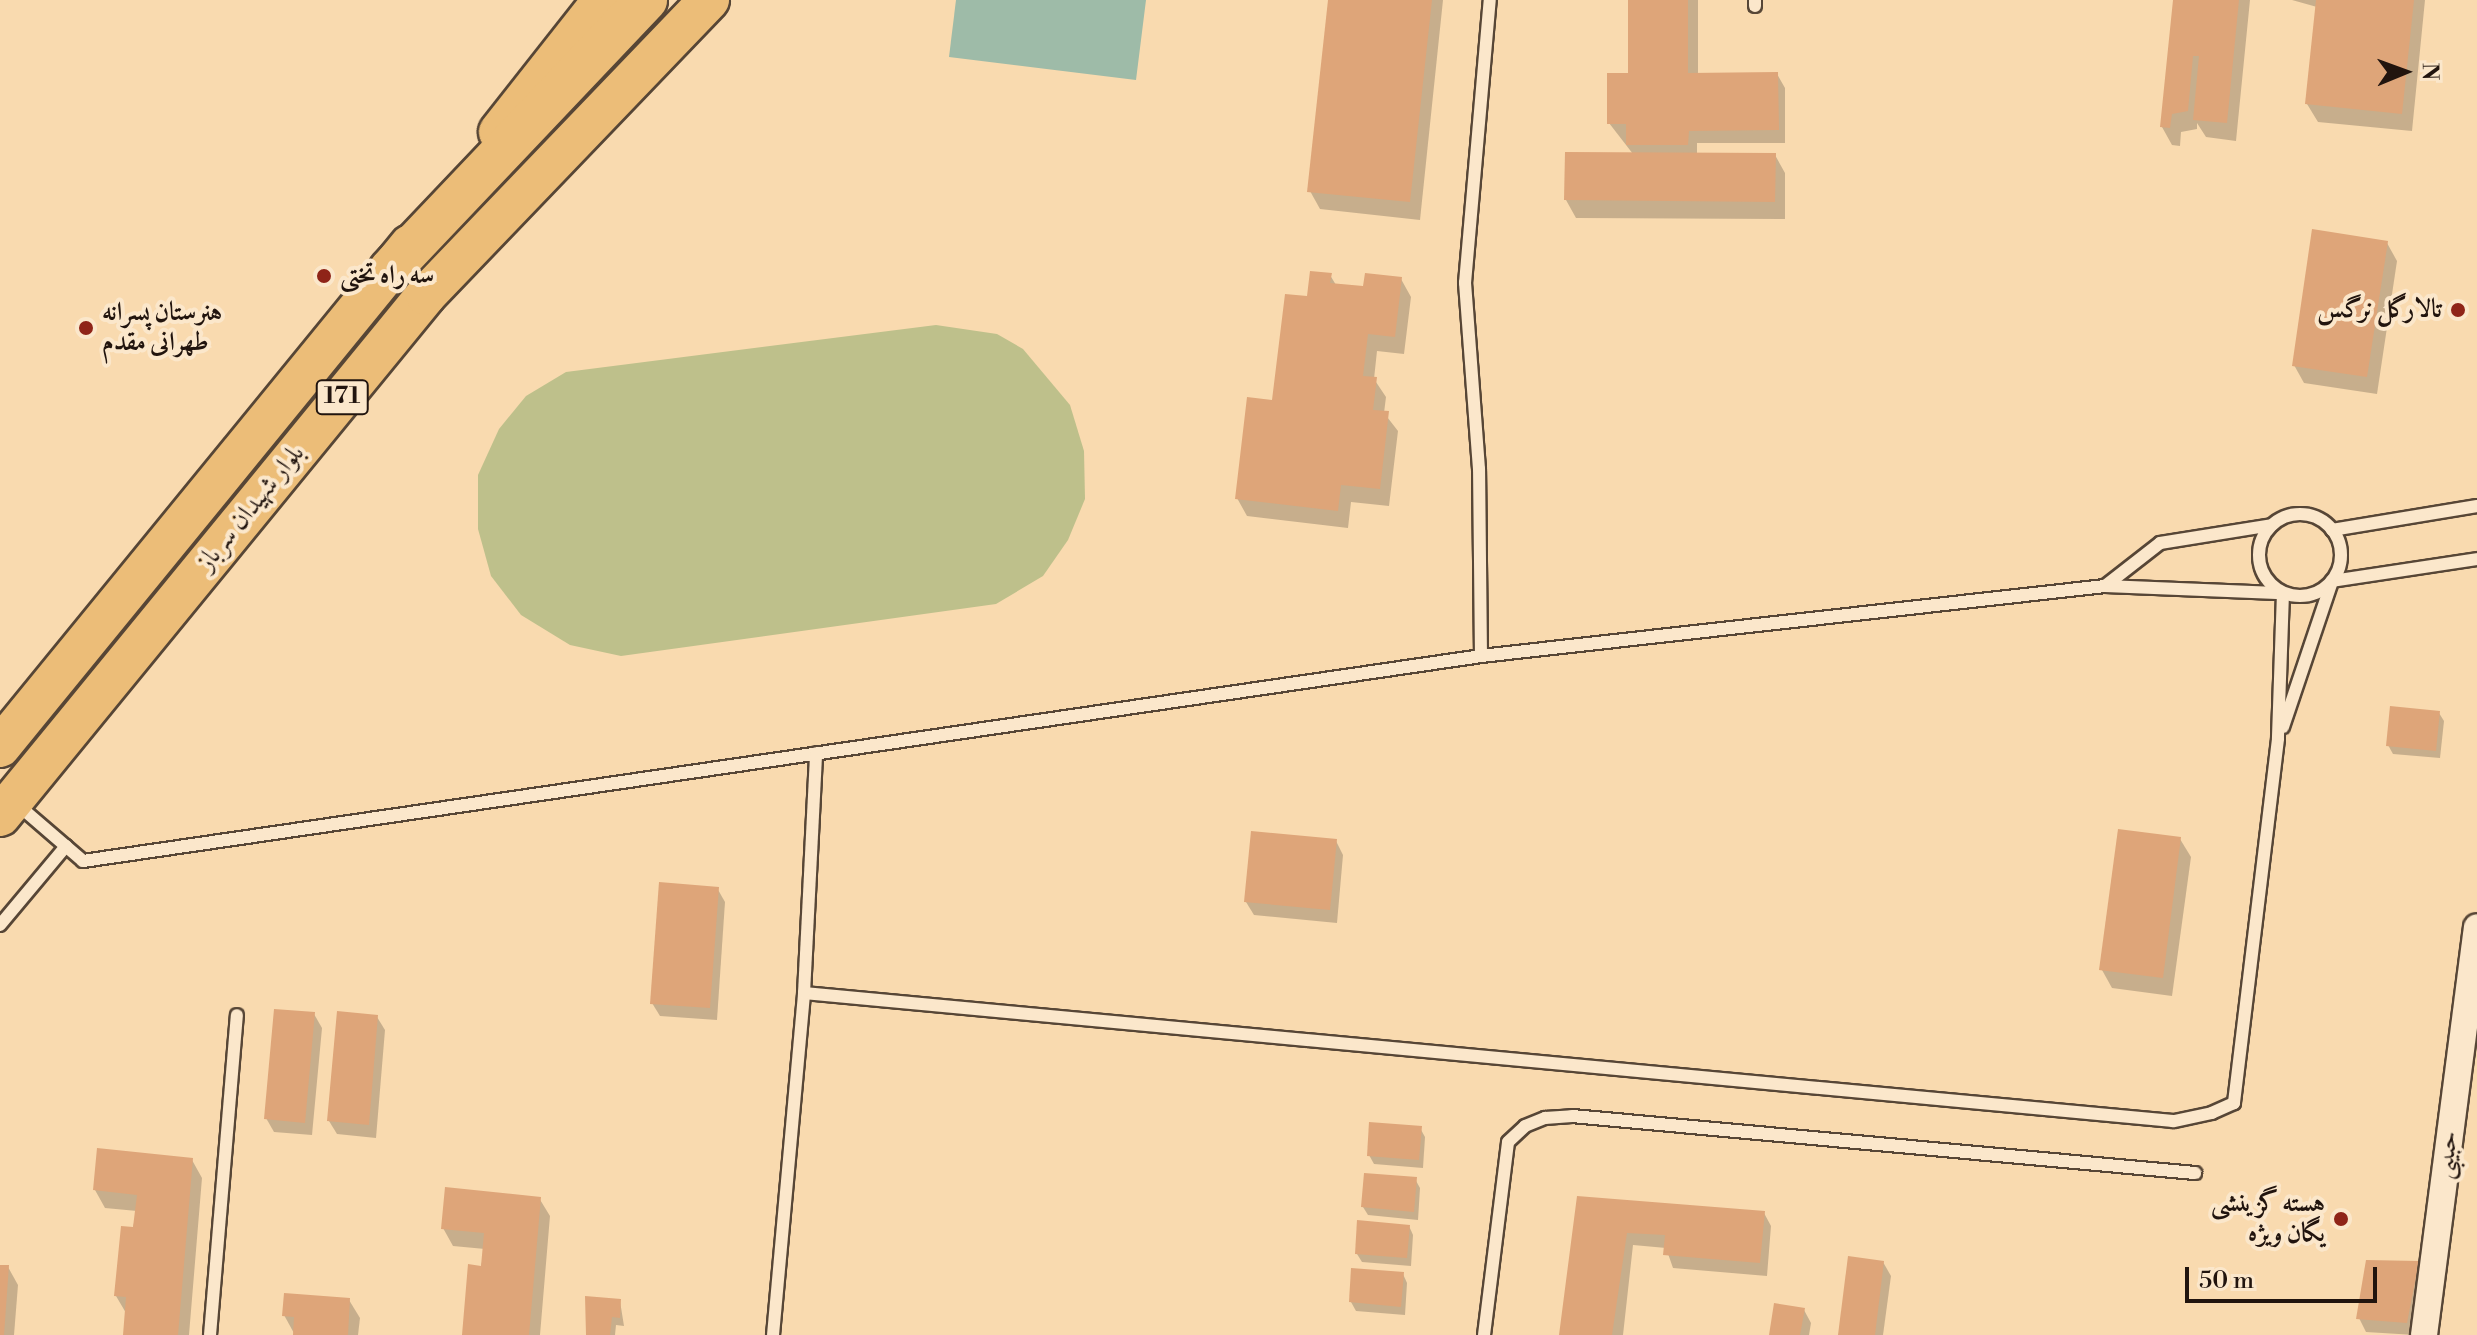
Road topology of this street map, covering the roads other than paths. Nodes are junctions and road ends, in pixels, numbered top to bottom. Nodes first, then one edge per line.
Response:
1 (603, 0) edge
2 (646, 0) edge
3 (709, 0) edge
4 (1490, 0) edge
5 (390, 270) junction
6 (2477, 506) edge
7 (2272, 525) junction
8 (2332, 530) junction
9 (2477, 559) edge
10 (2332, 581) junction
11 (2105, 586) junction
12 (2283, 593) junction
13 (1481, 656) junction
14 (2278, 739) junction
15 (0, 747) edge
16 (816, 753) junction
17 (6, 808) edge
18 (66, 846) junction
19 (0, 925) edge
20 (2477, 927) edge
21 (804, 993) junction
22 (237, 1015) dead end
23 (2195, 1173) dead end
24 (210, 1335) edge
25 (773, 1335) edge
26 (1484, 1335) edge
27 (2424, 1335) edge

1 - 5 main road, بلوار شهیدان سرباز / 171
2 - 5 highway
3 - 17 main road, بلوار شهیدان سرباز / 171
4 - 13 lane
5 - 15 main road, بلوار شهیدان سرباز / 171
6 - 8 lane
7 - 8 lane
7 - 11 lane
7 - 12 lane
8 - 10 lane
9 - 10 lane
10 - 12 lane
10 - 14 lane
11 - 12 lane
11 - 13 lane
12 - 14 lane
13 - 16 lane
14 - 21 lane
16 - 18 lane
16 - 21 lane
17 - 18 lane
18 - 19 lane
20 - 27 street, حبیبی
21 - 25 lane
22 - 24 lane
23 - 26 lane

